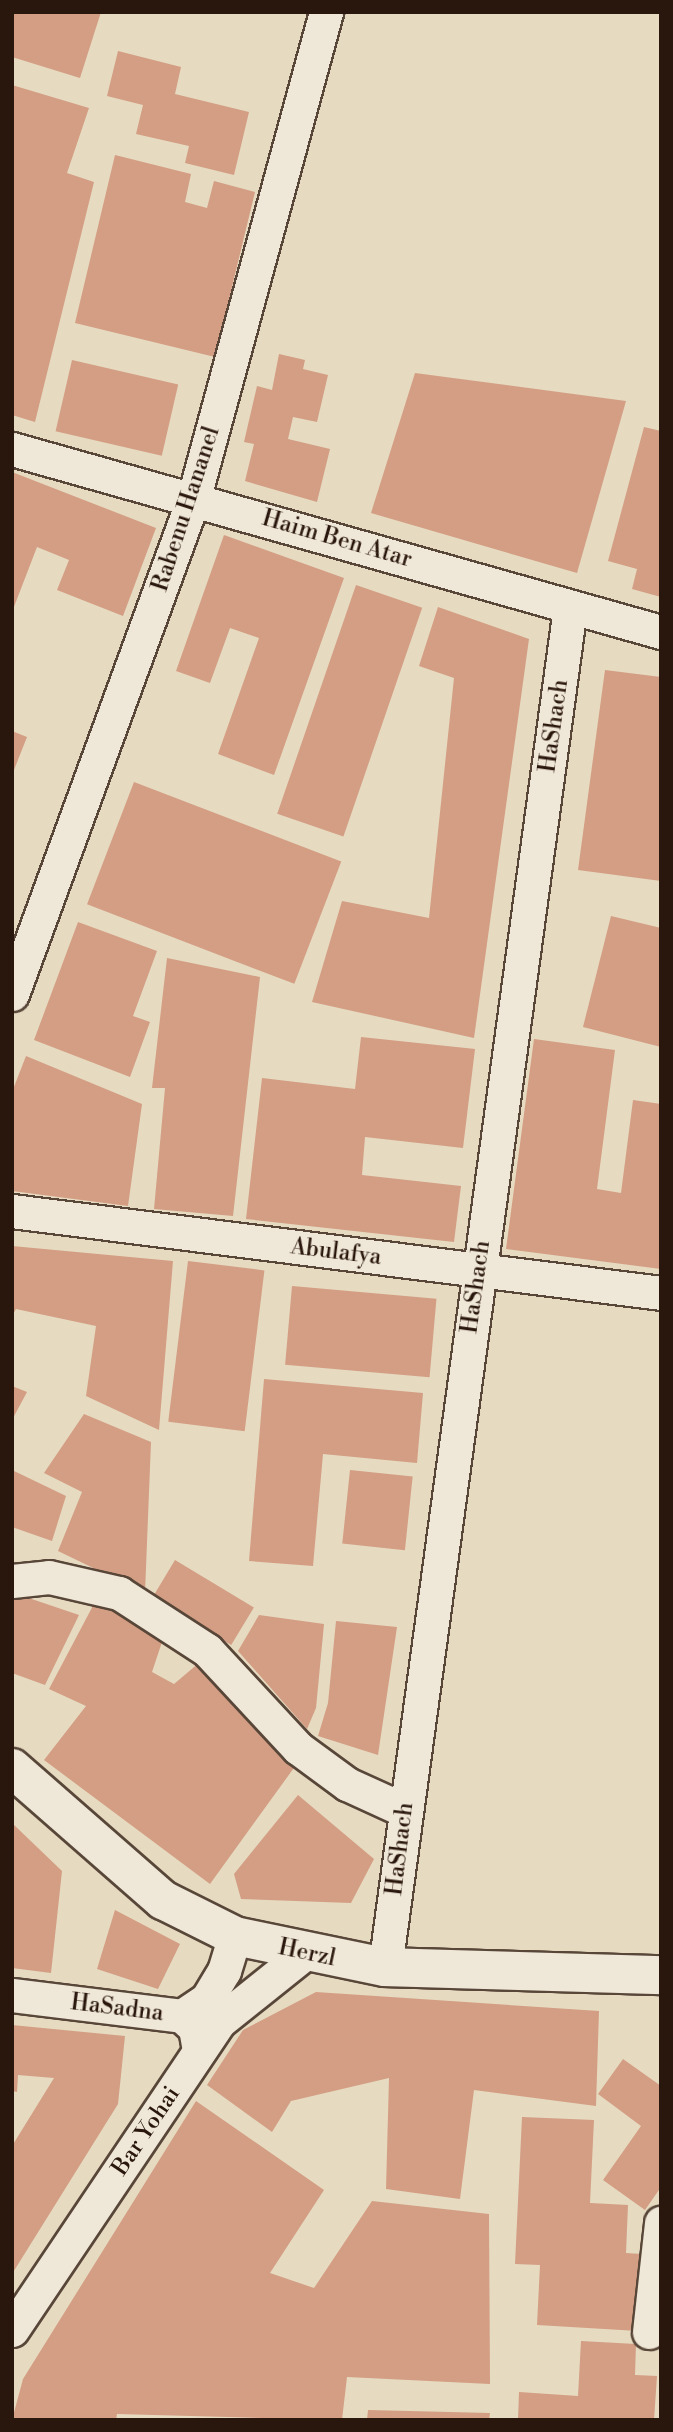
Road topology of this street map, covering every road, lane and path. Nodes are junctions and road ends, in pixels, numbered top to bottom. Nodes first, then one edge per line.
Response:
1 (326, 12) edge
2 (12, 449) edge
3 (194, 497) junction
4 (570, 608) junction
5 (661, 632) edge
6 (12, 994) edge
7 (12, 1211) edge
8 (478, 1270) junction
9 (661, 1293) edge
10 (12, 1581) edge
11 (12, 1768) edge
12 (404, 1810) junction
13 (235, 1936) junction
14 (304, 1954) junction
15 (385, 1967) junction
16 (661, 1975) edge
17 (12, 1995) edge
18 (182, 2017) junction
19 (199, 2051) junction
20 (661, 2223) edge
21 (12, 2330) edge
22 (649, 2332) dead end

1 - 3 street, Rabenu Hananel
2 - 3 street, Haim Ben Atar
3 - 4 street, Haim Ben Atar
3 - 6 street, Rabenu Hananel
4 - 5 street, Haim Ben Atar
4 - 8 street, HaShach
7 - 8 street, Abulafya
8 - 9 street, Abulafya
8 - 12 street, HaShach
10 - 12 street
11 - 13 street, Herzl
12 - 15 street, HaShach
13 - 14 street, Herzl
13 - 18 street
14 - 15 street, Herzl
14 - 19 street, Bar Yohai
15 - 16 street, Herzl
17 - 18 street, HaSadna
18 - 19 street, HaSadna
19 - 21 street, Bar Yohai
20 - 22 street

